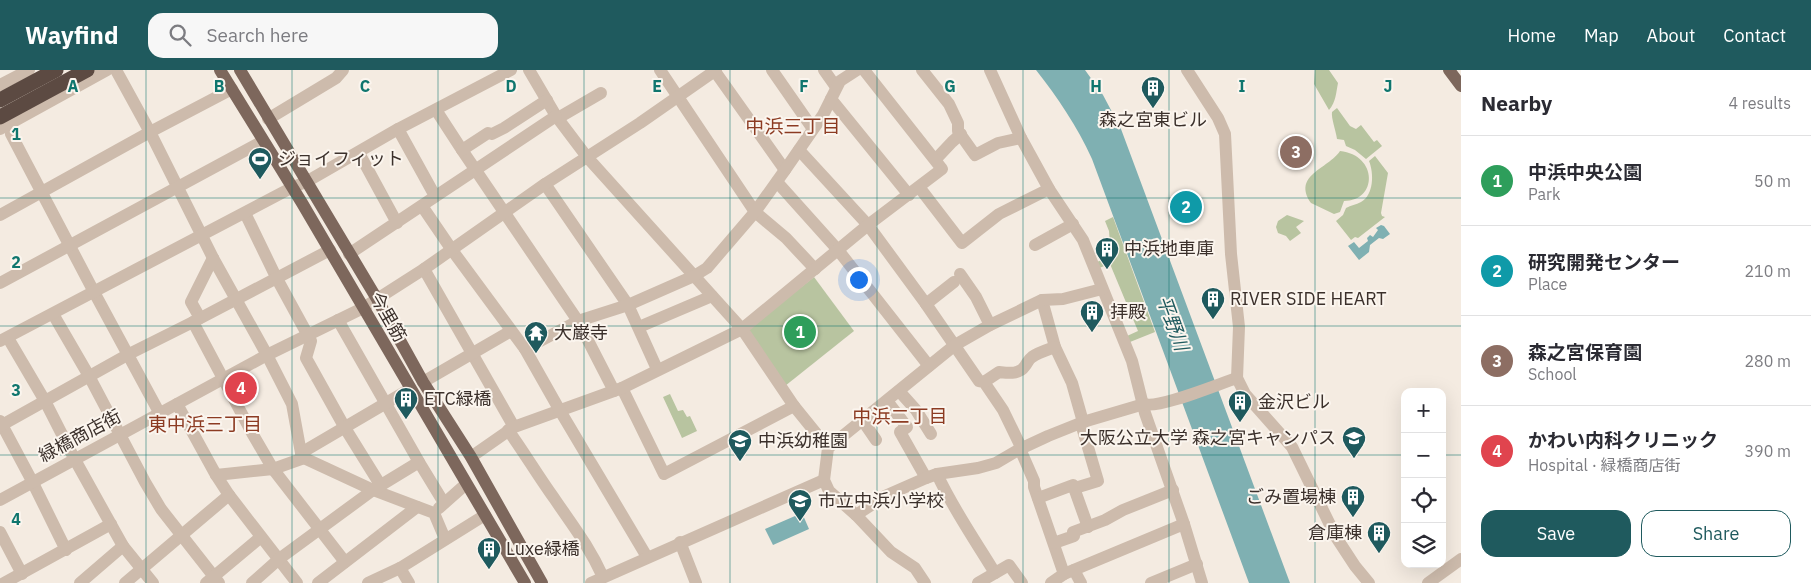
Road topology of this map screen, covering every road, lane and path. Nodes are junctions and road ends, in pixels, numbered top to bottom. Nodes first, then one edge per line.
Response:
1 (29, 70) edge
2 (43, 70) edge
3 (56, 70) edge
4 (87, 70) edge
5 (97, 70) edge
6 (107, 70) edge
7 (116, 70) edge
8 (220, 70) edge
9 (240, 70) edge
10 (343, 70) edge
11 (511, 70) edge
12 (528, 70) edge
13 (660, 70) edge
14 (715, 70) edge
15 (772, 70) edge
16 (824, 70) edge
17 (857, 70) edge
18 (864, 70) edge
19 (922, 70) edge
20 (990, 70) edge
21 (1187, 70) edge
22 (1449, 70) edge
23 (491, 75) edge
24 (0, 86) edge
25 (1461, 86) edge
26 (232, 89) junction
27 (601, 93) dead end
28 (834, 93) junction
29 (0, 94) edge
30 (677, 96) junction
31 (0, 100) edge
32 (547, 100) junction
33 (436, 110) junction
34 (0, 117) edge
35 (557, 117) junction
36 (268, 119) junction
37 (0, 123) edge
38 (398, 130) junction
39 (813, 130) junction
40 (6, 132) edge
41 (150, 132) junction
42 (961, 134) junction
43 (1021, 138) junction
44 (263, 141) junction
45 (462, 150) junction
46 (799, 150) junction
47 (359, 153) junction
48 (587, 157) junction
49 (936, 159) junction
50 (475, 169) junction
51 (785, 170) junction
52 (306, 182) junction
53 (776, 182) junction
54 (545, 184) junction
55 (919, 186) junction
56 (178, 187) junction
57 (292, 187) junction
58 (1049, 189) junction
59 (42, 192) junction
60 (909, 195) junction
61 (435, 196) junction
62 (422, 206) junction
63 (755, 212) junction
64 (245, 213) junction
65 (505, 213) junction
66 (0, 215) edge
67 (397, 222) junction
68 (1073, 224) junction
69 (868, 225) junction
70 (201, 235) junction
71 (70, 245) junction
72 (1035, 246) dead end
73 (330, 250) junction
74 (452, 250) junction
75 (838, 250) junction
76 (349, 254) junction
77 (213, 258) junction
78 (815, 269) junction
79 (424, 270) junction
80 (694, 276) junction
81 (276, 277) junction
82 (0, 283) edge
83 (1102, 289) junction
84 (94, 292) junction
85 (712, 296) junction
86 (235, 299) junction
87 (377, 299) junction
88 (1042, 300) junction
89 (926, 304) junction
90 (628, 305) junction
91 (362, 308) junction
92 (53, 314) junction
93 (197, 320) junction
94 (338, 320) junction
95 (578, 321) junction
96 (990, 325) junction
97 (638, 327) junction
98 (742, 329) junction
99 (512, 331) junction
100 (308, 335) junction
101 (4, 340) edge
102 (955, 345) junction
103 (1055, 347) junction
104 (525, 349) junction
105 (129, 354) junction
106 (472, 354) junction
107 (267, 355) junction
108 (929, 366) junction
109 (657, 369) junction
110 (90, 376) junction
111 (1237, 378) junction
112 (223, 380) junction
113 (423, 382) junction
114 (984, 382) junction
115 (410, 389) junction
116 (618, 389) junction
117 (899, 391) junction
118 (45, 401) junction
119 (887, 401) junction
120 (385, 403) junction
121 (176, 404) junction
122 (1144, 404) junction
123 (794, 406) junction
124 (559, 409) junction
125 (160, 414) junction
126 (863, 421) junction
127 (1083, 422) junction
128 (1, 424) edge
129 (345, 428) junction
130 (511, 428) junction
131 (120, 434) junction
132 (931, 434) dead end
133 (876, 440) dead end
134 (828, 448) junction
135 (1020, 449) junction
136 (302, 455) junction
137 (471, 457) junction
138 (74, 458) junction
139 (419, 462) junction
140 (273, 468) junction
141 (216, 474) junction
142 (931, 476) junction
143 (824, 480) junction
144 (32, 481) junction
145 (466, 484) junction
146 (377, 488) junction
147 (1075, 488) junction
148 (1173, 490) junction
149 (229, 495) junction
150 (1038, 498) junction
151 (0, 500) edge
152 (444, 503) junction
153 (417, 507) junction
154 (434, 513) junction
155 (485, 515) junction
156 (856, 515) junction
157 (111, 524) junction
158 (1184, 524) junction
159 (1088, 527) junction
160 (319, 530) junction
161 (0, 532) edge
162 (180, 535) junction
163 (261, 537) junction
164 (445, 539) junction
165 (680, 542) junction
166 (1054, 543) junction
167 (123, 546) junction
168 (66, 550) junction
169 (648, 557) junction
170 (279, 559) junction
171 (1461, 559) edge
172 (345, 562) junction
173 (1197, 564) junction
174 (400, 568) junction
175 (141, 569) junction
176 (1069, 572) junction
177 (995, 573) junction
178 (22, 574) junction
179 (90, 574) junction
180 (603, 577) junction
181 (213, 581) edge
182 (4, 583) edge
183 (80, 583) edge
184 (100, 583) edge
185 (124, 583) edge
186 (153, 583) edge
187 (252, 583) edge
188 (297, 583) edge
189 (318, 583) edge
190 (368, 583) edge
191 (409, 583) edge
192 (525, 583) edge
193 (542, 583) edge
194 (591, 583) edge
195 (695, 583) edge
196 (925, 583) edge
197 (978, 583) edge
198 (1022, 583) edge
199 (1051, 583) edge
200 (1081, 583) edge
201 (1151, 583) edge
202 (1202, 583) edge
203 (1369, 583) edge
204 (1428, 583) edge

1 - 24 street
2 - 29 main road
3 - 31 highway
4 - 34 highway
5 - 37 main road
6 - 40 street
7 - 41 street
8 - 26 main road, 今里筋
9 - 36 main road, 今里筋
10 - 36 street
11 - 23 street
12 - 32 street
13 - 30 street
14 - 30 street, 緑橋商店街
14 - 51 street
15 - 39 street
16 - 28 street
17 - 28 street
18 - 49 street
19 - 42 street
20 - 43 street
21 - 111 street
22 - 25 main road
23 - 33 street
26 - 41 street
26 - 44 main road, 今里筋
27 - 35 street
28 - 39 street
28 - 60 street
30 - 48 street, 緑橋商店街
30 - 63 street
32 - 35 street
32 - 45 street
33 - 38 street
33 - 45 street
35 - 48 street
35 - 50 street
36 - 52 main road, 今里筋
38 - 47 street
38 - 61 street
39 - 46 street
40 - 59 street
41 - 56 street
41 - 59 street
42 - 43 street
42 - 49 street
43 - 58 street
44 - 56 street
44 - 57 main road, 今里筋
45 - 50 street
46 - 51 street
46 - 69 street
47 - 52 street
47 - 67 street
48 - 54 street, 緑橋商店街
48 - 80 street
49 - 55 street
50 - 61 street
50 - 65 street
51 - 53 street
52 - 57 street
52 - 76 main road, 今里筋
53 - 63 street
53 - 75 street
54 - 65 street, 緑橋商店街
54 - 90 street
55 - 58 street
55 - 60 street
56 - 70 street
56 - 71 street
57 - 64 street
57 - 73 main road, 今里筋
58 - 68 street
59 - 66 street
59 - 71 street
60 - 69 street
61 - 62 street
62 - 67 street
62 - 74 street
63 - 78 street
63 - 80 street
64 - 70 street
64 - 81 street
65 - 74 street, 緑橋商店街
65 - 95 street
67 - 76 street
68 - 72 street
68 - 83 street
69 - 75 street
69 - 89 street
70 - 77 street
70 - 84 street
71 - 82 street
71 - 84 street
73 - 81 street
73 - 91 main road, 今里筋
74 - 79 street, 緑橋商店街
74 - 99 street
75 - 78 street
75 - 108 street
76 - 87 main road, 今里筋
77 - 86 street
77 - 93 street
78 - 98 street
79 - 87 street, 緑橋商店街
79 - 106 street
80 - 85 street
80 - 90 street
81 - 86 street
81 - 100 street
83 - 88 street
83 - 122 street
84 - 92 street
84 - 105 street
85 - 97 street
85 - 98 street
86 - 93 street
86 - 107 street
87 - 91 street, 緑橋商店街
87 - 113 main road, 今里筋
88 - 96 street
88 - 103 street
89 - 96 street
89 - 102 street
90 - 95 street
90 - 97 street
91 - 94 street, 緑橋商店街
91 - 115 main road, 今里筋
92 - 101 street
92 - 110 street
93 - 105 street
93 - 112 street
94 - 100 street, 緑橋商店街
94 - 120 street
95 - 104 street
95 - 116 street
96 - 102 street
97 - 109 street
98 - 109 street
98 - 123 street
99 - 104 street
99 - 106 street
100 - 107 street, 緑橋商店街
100 - 129 street
101 - 118 street
102 - 108 street
102 - 114 street
103 - 114 street
103 - 127 street
104 - 124 street
105 - 110 street
105 - 125 street
106 - 113 street
106 - 130 street
107 - 112 street, 緑橋商店街
107 - 136 street
108 - 117 street
109 - 116 street
110 - 118 street
110 - 131 street
111 - 122 street
111 - 203 street
112 - 121 street, 緑橋商店街
112 - 140 street
113 - 137 main road, 今里筋
114 - 135 street
115 - 120 street
115 - 145 main road, 今里筋
116 - 123 street
116 - 124 street
117 - 119 street
117 - 132 street
118 - 128 street
118 - 138 street
119 - 126 street
119 - 142 street
120 - 129 street
120 - 139 street
121 - 125 street, 緑橋商店街
121 - 141 street
122 - 127 street
122 - 148 street
123 - 134 street
124 - 130 street
124 - 169 street
125 - 131 street, 緑橋商店街
126 - 133 street
126 - 134 street
127 - 135 street
127 - 147 street
128 - 144 street
129 - 136 street
129 - 146 street
130 - 137 street
130 - 180 street
131 - 138 street, 緑橋商店街
131 - 162 street
134 - 143 street
135 - 142 street
135 - 150 street
136 - 140 street
136 - 146 street
137 - 193 main road, 今里筋
138 - 144 street, 緑橋商店街
138 - 157 street
139 - 146 street
139 - 152 street
140 - 141 street
140 - 160 street
141 - 149 street
142 - 156 street
142 - 177 street
143 - 156 street
143 - 165 street
144 - 151 street, 緑橋商店街
144 - 168 street
145 - 152 street
145 - 155 main road, 今里筋
146 - 153 street
146 - 160 street
147 - 150 street
147 - 159 street
148 - 158 street
148 - 159 street
149 - 162 street
149 - 163 street
150 - 166 street
152 - 154 street
153 - 154 street
153 - 172 street
154 - 164 street
155 - 164 street
155 - 192 main road, 今里筋
156 - 196 street
157 - 167 street
157 - 168 street
158 - 173 street
158 - 176 street
159 - 166 street
160 - 170 street
160 - 172 street
161 - 178 street
162 - 175 street
162 - 181 street
163 - 170 street
163 - 181 street
164 - 174 street
165 - 169 street
165 - 195 street
166 - 176 street
167 - 175 street
167 - 179 street
168 - 178 street
169 - 180 street
170 - 187 street
170 - 188 street
171 - 204 street
172 - 189 street
173 - 201 street
173 - 202 street
174 - 190 street
174 - 191 street
175 - 185 street
175 - 186 street
176 - 199 street
176 - 200 street
177 - 197 street
177 - 198 street
178 - 182 street
179 - 183 street
179 - 184 street
180 - 194 street

